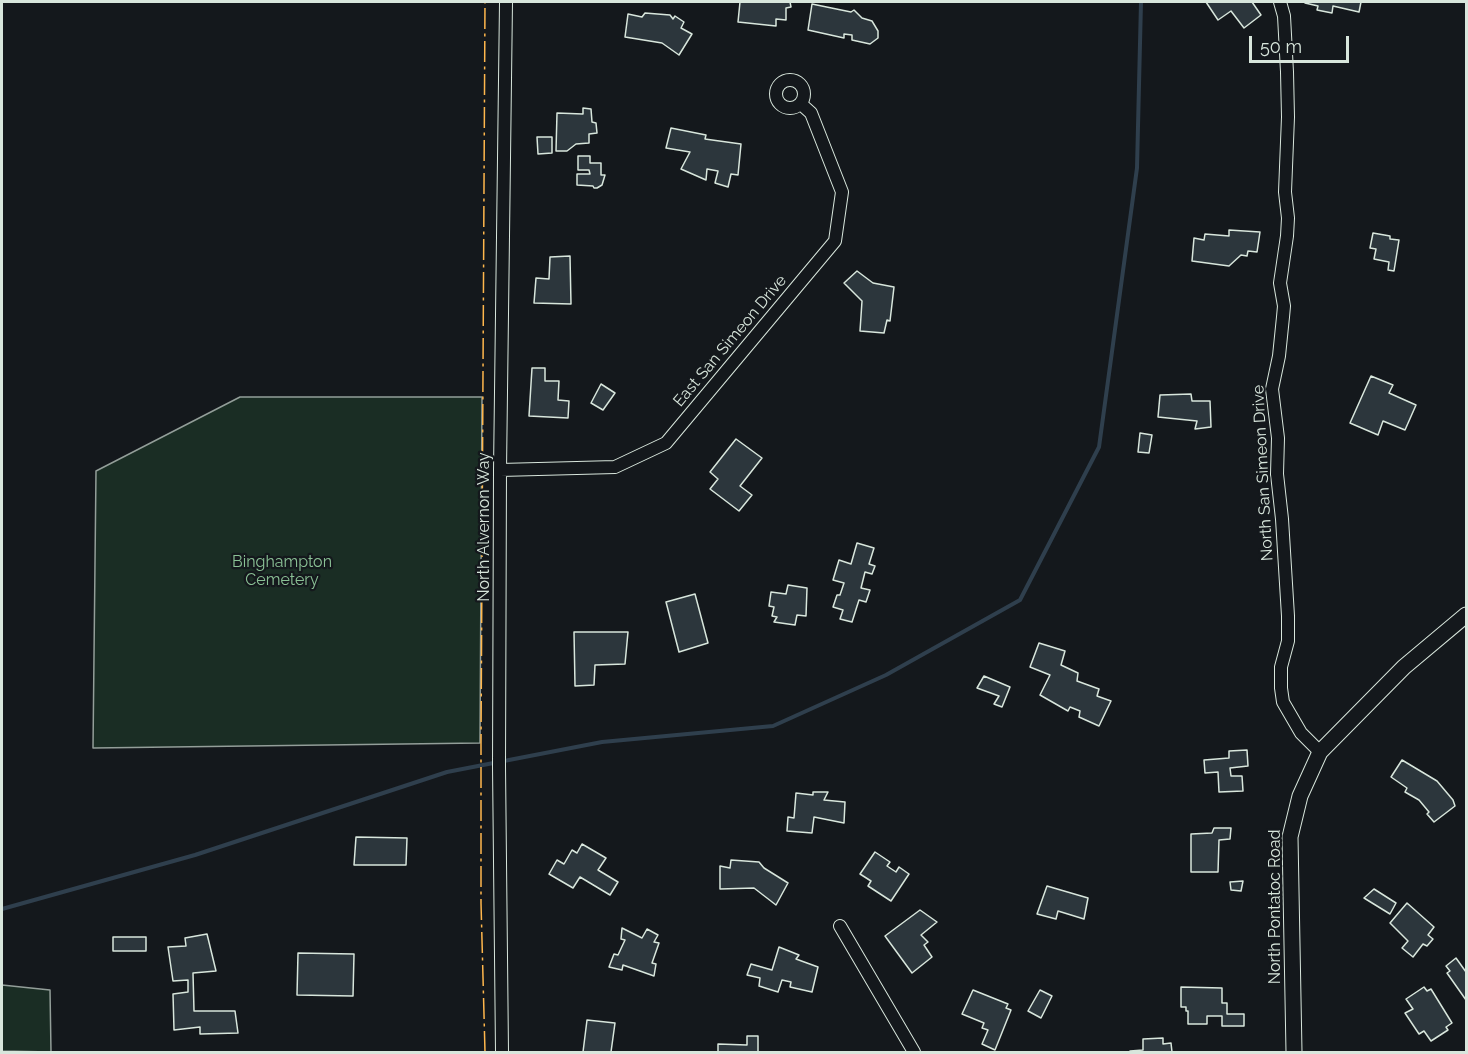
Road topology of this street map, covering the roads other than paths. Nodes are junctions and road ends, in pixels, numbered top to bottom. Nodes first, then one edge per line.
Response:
1 (506, 2) edge
2 (1280, 2) edge
3 (801, 104) dead end
4 (500, 470) junction
5 (1467, 615) edge
6 (1320, 752) junction
7 (840, 926) dead end
8 (502, 1053) edge
9 (914, 1053) edge
10 (1294, 1053) edge

1 - 4 street, North Alvernon Way
2 - 6 street, North San Simeon Drive
3 - 4 street, East San Simeon Drive
4 - 8 street, North Alvernon Way
5 - 6 street, North Pontatoc Road
6 - 10 street, North Pontatoc Road
7 - 9 street

